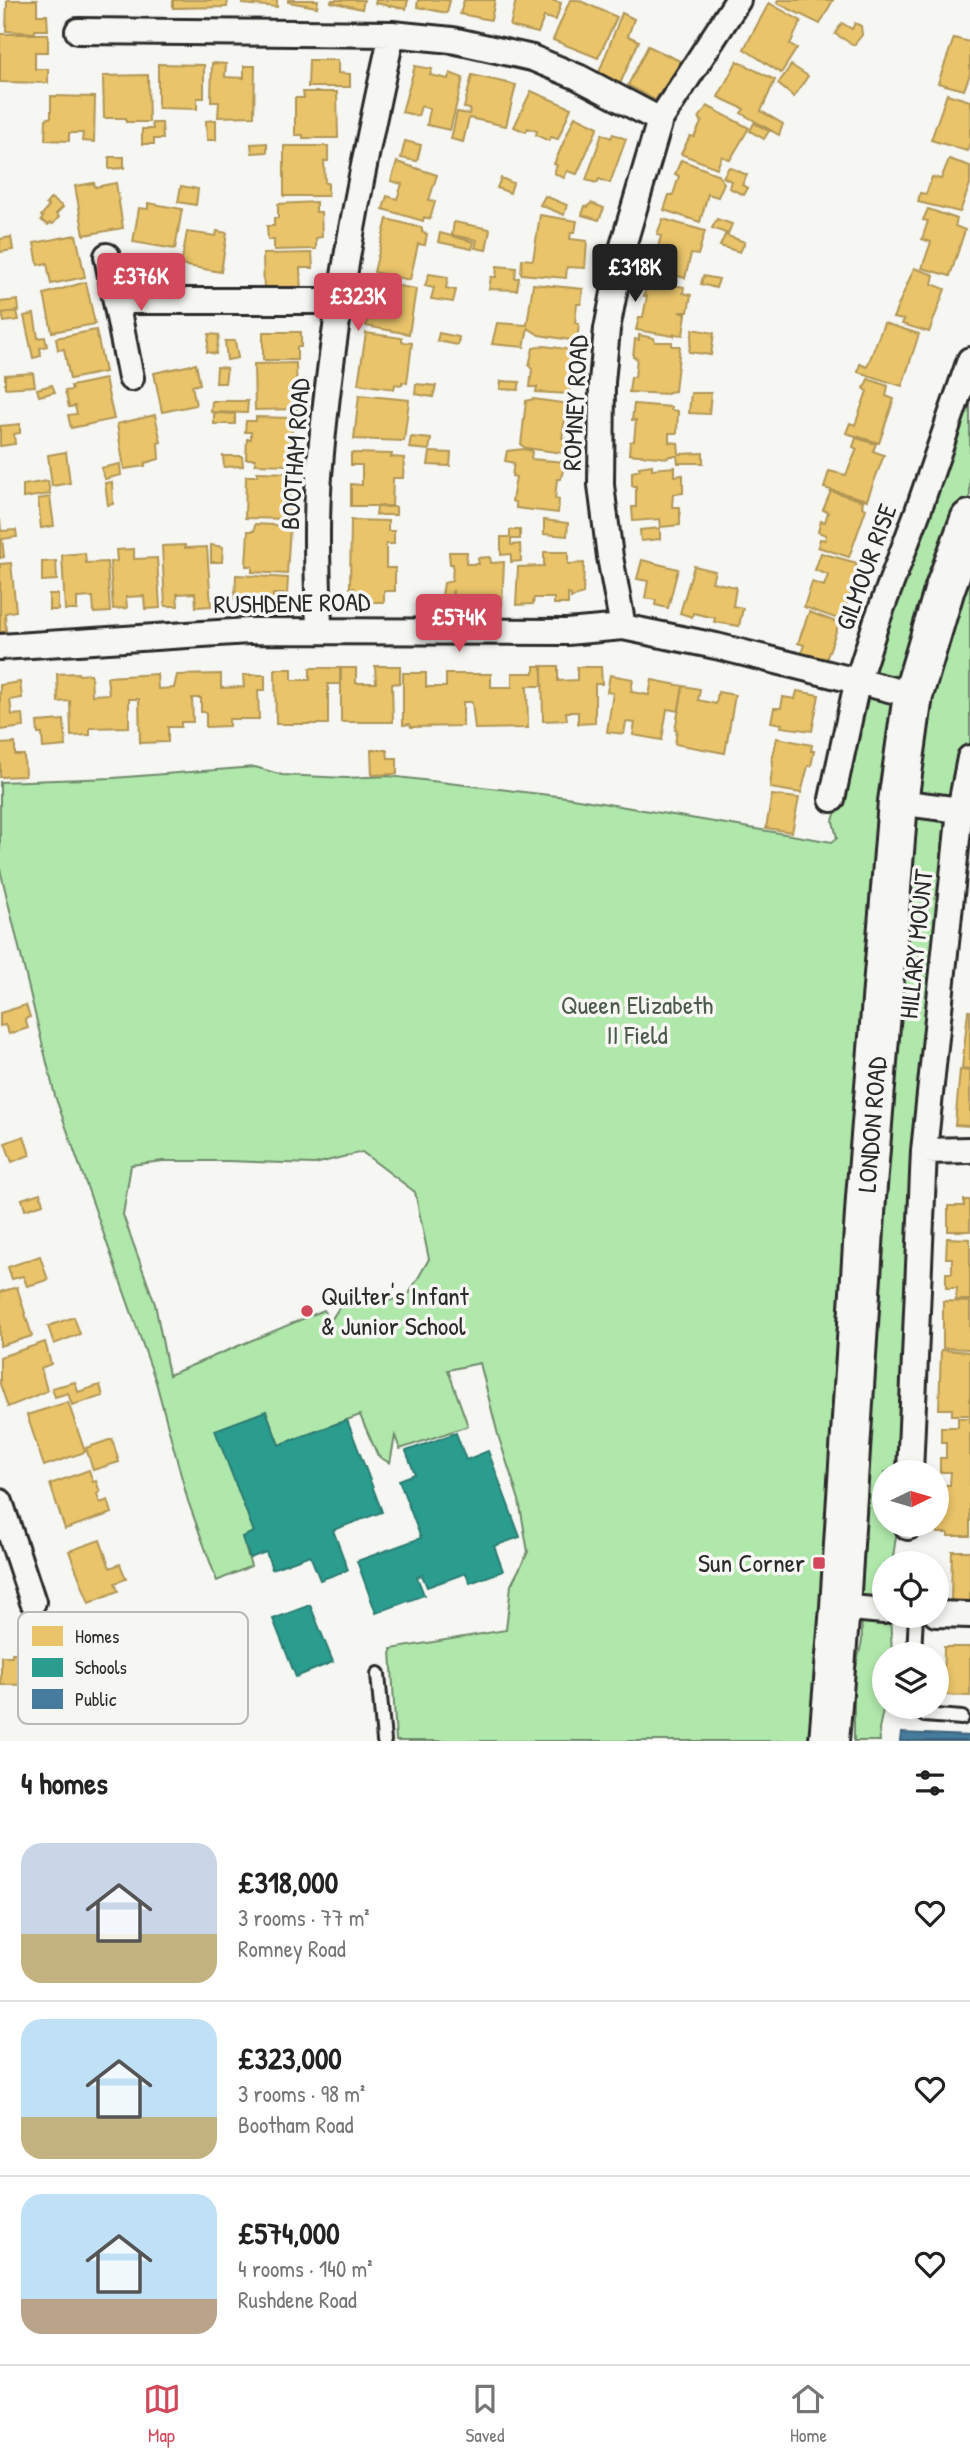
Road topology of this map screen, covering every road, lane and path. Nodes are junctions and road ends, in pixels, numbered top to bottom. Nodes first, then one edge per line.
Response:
1 (738, 0) edge
2 (78, 31) dead end
3 (392, 34) junction
4 (660, 120) junction
5 (107, 256) dead end
6 (338, 300) junction
7 (116, 301) junction
8 (970, 360) edge
9 (131, 378) dead end
10 (970, 520) edge
11 (623, 627) junction
12 (319, 631) junction
13 (0, 647) edge
14 (857, 683) junction
15 (913, 695) junction
16 (970, 758) edge
17 (832, 799) dead end
18 (898, 802) junction
19 (960, 810) junction
20 (970, 1150) edge
21 (924, 1151) junction
22 (911, 1460) edge
23 (0, 1502) edge
24 (33, 1602) dead end
25 (840, 1607) junction
26 (872, 1610) edge
27 (949, 1614) edge
28 (970, 1615) edge
29 (378, 1674) dead end
30 (949, 1717) edge
31 (962, 1718) dead end
32 (384, 1741) edge
33 (828, 1741) edge

1 - 4 street, ROMNEY ROAD
2 - 3 street
3 - 4 street
3 - 6 street, BOOTHAM ROAD
4 - 11 street, ROMNEY ROAD
5 - 7 street
6 - 7 street
6 - 12 street, BOOTHAM ROAD
7 - 9 street
8 - 14 street, GILMOUR RISE
10 - 15 main road, LONDON ROAD
11 - 12 street, RUSHDENE ROAD
11 - 14 street, RUSHDENE ROAD
12 - 13 street, RUSHDENE ROAD
14 - 15 street, RUSHDENE ROAD
14 - 17 street, GILMOUR RISE
15 - 18 main road, LONDON ROAD
16 - 19 street, HILLARY MOUNT
18 - 19 street
18 - 25 main road, LONDON ROAD
19 - 21 street, HILLARY MOUNT
20 - 21 street
21 - 22 street, HILLARY MOUNT
23 - 24 street
25 - 26 street
25 - 33 main road, LONDON ROAD
27 - 28 street
29 - 32 lane
30 - 31 lane

